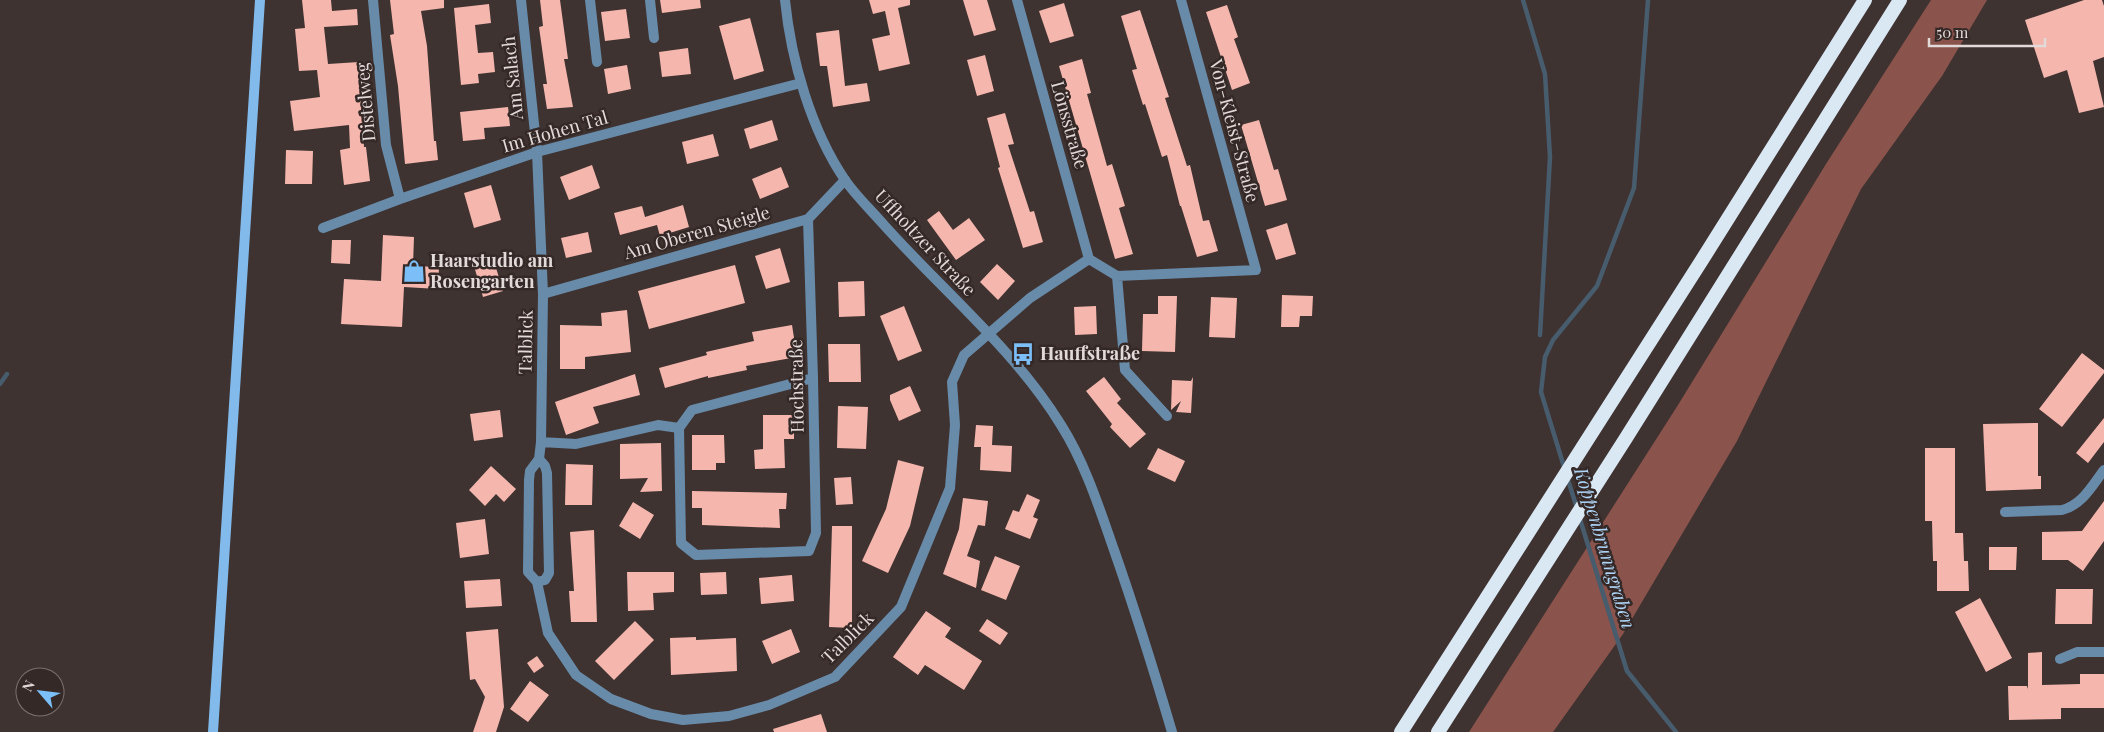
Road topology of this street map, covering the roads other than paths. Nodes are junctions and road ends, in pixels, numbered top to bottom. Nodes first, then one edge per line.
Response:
1 (260, 0) edge
2 (373, 0) edge
3 (521, 0) edge
4 (590, 0) edge
5 (650, 0) edge
6 (785, 0) edge
7 (1017, 0) edge
8 (1181, 0) edge
9 (1865, 0) edge
10 (1900, 0) edge
11 (654, 38) dead end
12 (597, 62) dead end
13 (801, 83) junction
14 (537, 152) junction
15 (846, 180) junction
16 (400, 199) junction
17 (808, 219) junction
18 (323, 228) dead end
19 (1089, 259) junction
20 (1117, 276) junction
21 (543, 294) junction
22 (988, 333) junction
23 (814, 378) junction
24 (1167, 416) dead end
25 (680, 428) junction
26 (541, 442) junction
27 (539, 459) junction
28 (2104, 470) edge
29 (2005, 512) dead end
30 (537, 582) junction
31 (2104, 652) edge
32 (2060, 659) dead end
33 (213, 732) edge
34 (1172, 732) edge
35 (1401, 732) edge
36 (1438, 732) edge

1 - 33 main road
2 - 16 street, Distelweg
3 - 14 street, Am Salach
4 - 12 street
5 - 11 street
6 - 13 street, Uffholtzer Straße
7 - 19 street, Lönsstraße
8 - 20 street, Von-Kleist-Straße
9 - 35 highway
10 - 36 highway
13 - 14 street, Im Hohen Tal
13 - 15 street, Uffholtzer Straße
14 - 16 street, Im Hohen Tal
14 - 21 street, Talblick
15 - 17 street, Am Oberen Steigle
15 - 22 street, Uffholtzer Straße
16 - 18 street, Im Hohen Tal
17 - 21 street, Am Oberen Steigle
17 - 23 street, Hochstraße
19 - 20 street
19 - 22 street
20 - 24 street
21 - 26 street, Talblick
22 - 30 street, Talblick
22 - 34 street, Uffholtzer Straße
23 - 25 street
23 - 25 street, Hochstraße
25 - 26 street
26 - 27 street, Talblick
27 - 30 street, Talblick
27 - 30 street, Talblick
28 - 29 street
31 - 32 street

